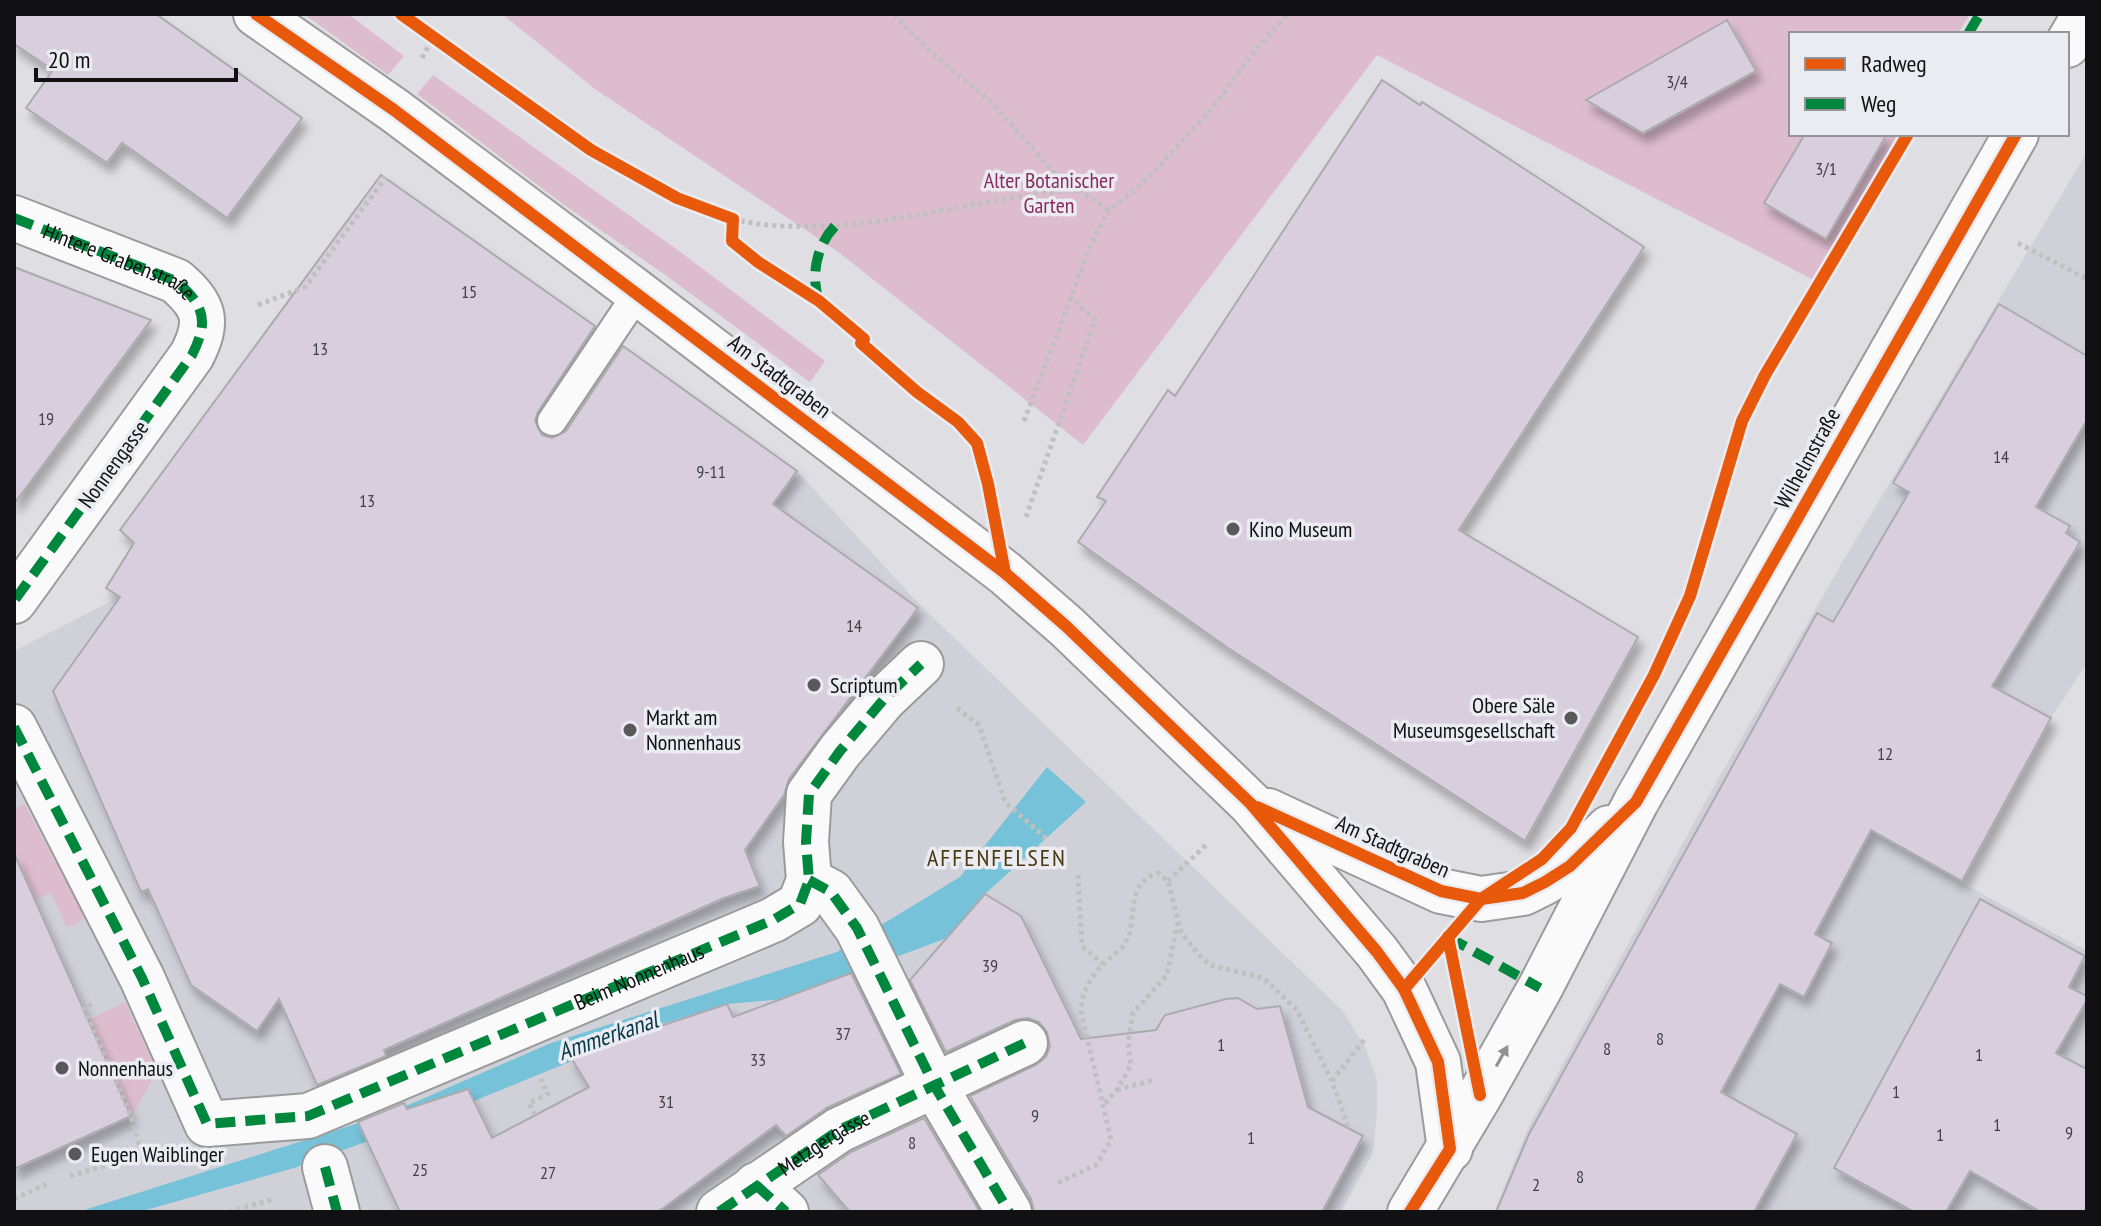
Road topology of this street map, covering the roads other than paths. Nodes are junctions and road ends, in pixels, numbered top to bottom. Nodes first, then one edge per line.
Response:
1 (256, 14) edge
2 (2085, 14) edge
3 (2069, 42) edge
4 (2015, 136) edge
5 (14, 218) edge
6 (638, 293) junction
7 (204, 323) joint
8 (552, 421) dead end
9 (14, 601) edge
10 (921, 664) dead end
11 (14, 727) edge
12 (1636, 802) junction
13 (1251, 804) junction
14 (809, 880) junction
15 (1025, 1043) dead end
16 (934, 1085) junction
17 (1450, 1149) junction
18 (325, 1167) dead end
19 (771, 1199) edge
20 (1008, 1210) edge
21 (337, 1212) edge
22 (719, 1212) edge
23 (1410, 1212) edge

1 - 6 street, Am Stadtgraben
2 - 3 street
4 - 12 street, Wilhelmstraße
5 - 7 street, Hintere Grabenstraße
6 - 8 lane
6 - 13 street, Am Stadtgraben
7 - 9 street, Nonnengasse
10 - 14 street
11 - 14 street, Beim Nonnenhaus
12 - 13 street, Am Stadtgraben
17 -> 12 street, Wilhelmstraße
13 - 17 street, Am Stadtgraben
14 - 16 street
15 - 16 street, Metzgergasse
16 - 19 street, Metzgergasse
16 - 20 street
17 - 23 street, Wilhelmstraße
18 - 21 street
19 - 22 street, Metzgergasse

